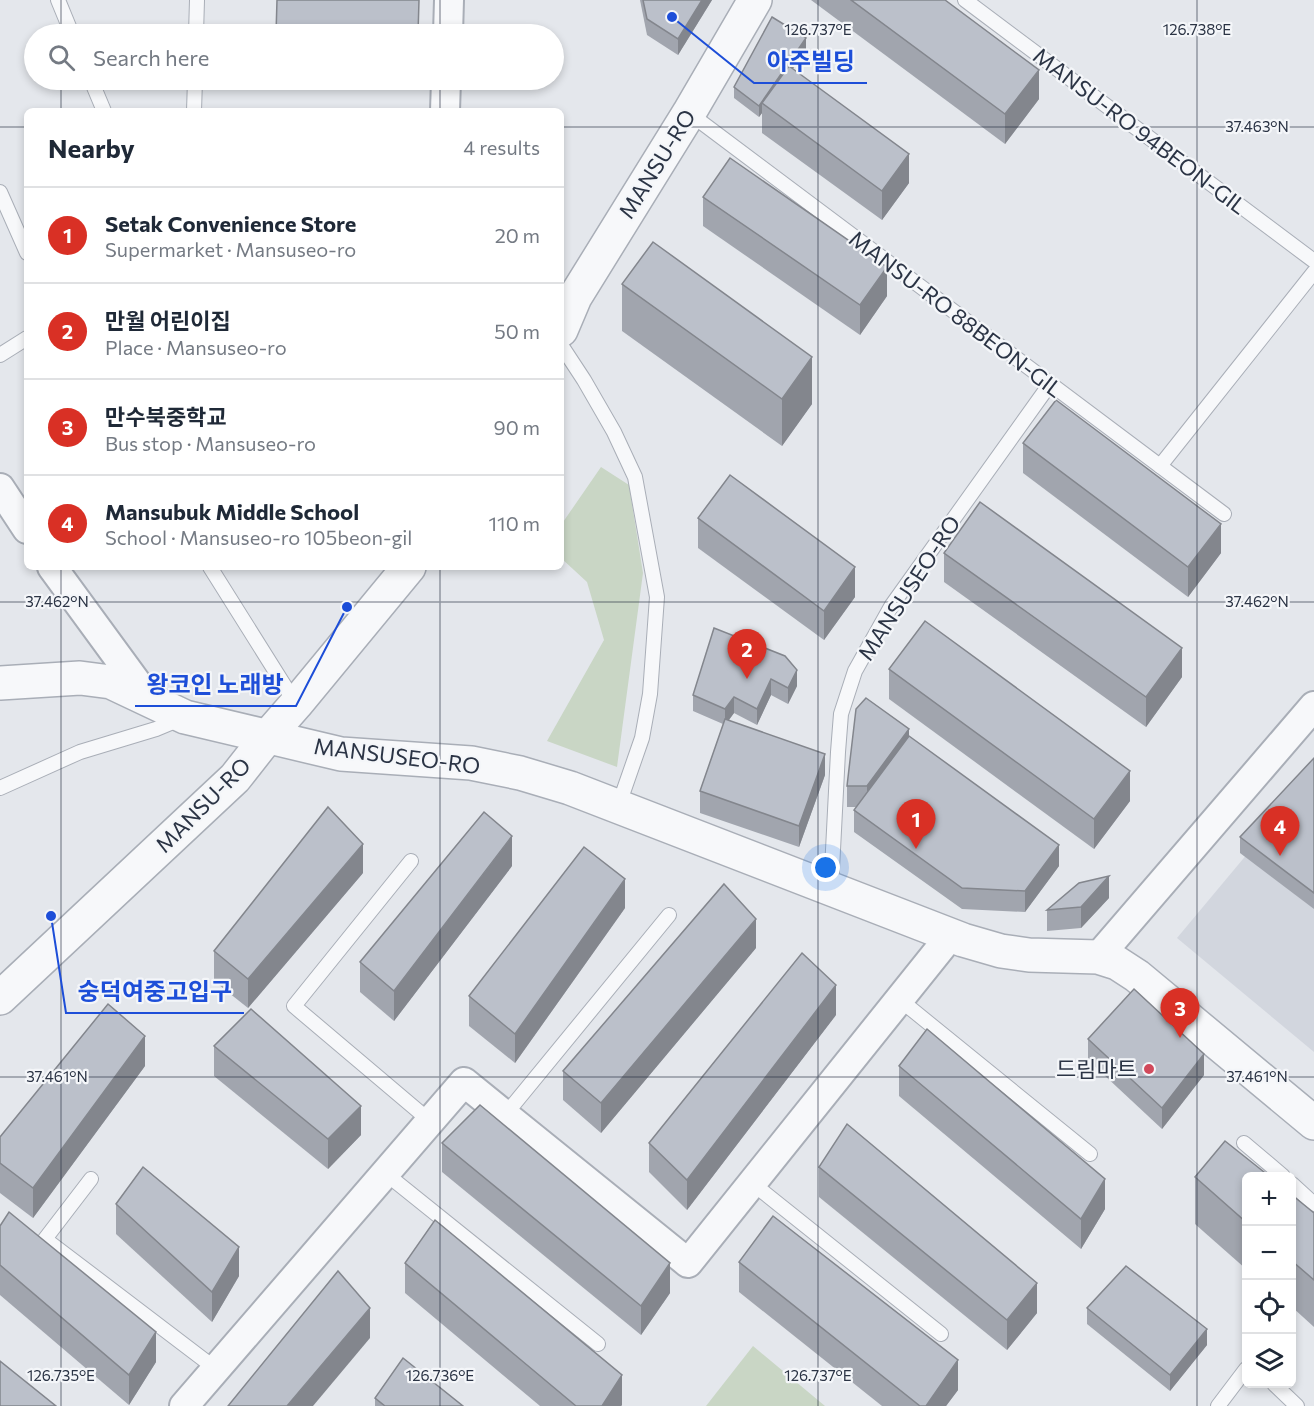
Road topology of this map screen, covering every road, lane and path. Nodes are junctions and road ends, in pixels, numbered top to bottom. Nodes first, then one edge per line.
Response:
1 (58, 0) edge
2 (197, 0) edge
3 (449, 0) edge
4 (755, 0) edge
5 (966, 0) edge
6 (68, 24) edge
7 (196, 24) edge
8 (448, 24) edge
9 (95, 90) edge
10 (195, 90) edge
11 (446, 90) edge
12 (103, 108) edge
13 (194, 108) edge
14 (445, 108) edge
15 (689, 113) junction
16 (0, 192) edge
17 (24, 246) edge
18 (1314, 261) edge
19 (1314, 272) edge
20 (564, 323) edge
21 (24, 340) edge
22 (564, 350) edge
23 (0, 355) edge
24 (1050, 384) junction
25 (1160, 466) junction
26 (0, 488) edge
27 (1224, 514) dead end
28 (24, 524) edge
29 (54, 570) edge
30 (212, 570) edge
31 (407, 570) edge
32 (0, 683) edge
33 (150, 701) junction
34 (296, 704) junction
35 (1314, 706) edge
36 (185, 717) junction
37 (268, 736) junction
38 (0, 788) edge
39 (618, 807) junction
40 (411, 861) dead end
41 (831, 889) junction
42 (669, 915) dead end
43 (951, 935) junction
44 (1098, 957) junction
45 (1, 996) edge
46 (899, 999) junction
47 (505, 1116) junction
48 (430, 1121) junction
49 (1314, 1123) edge
50 (1245, 1143) dead end
51 (1090, 1154) dead end
52 (1278, 1172) edge
53 (385, 1173) junction
54 (91, 1179) dead end
55 (752, 1183) junction
56 (1296, 1188) edge
57 (1314, 1204) edge
58 (941, 1334) dead end
59 (598, 1344) dead end
60 (216, 1369) junction
61 (1242, 1374) edge
62 (1279, 1388) edge
63 (184, 1406) edge
64 (1218, 1406) edge
65 (1297, 1406) edge

1 - 6 lane
2 - 7 lane
3 - 8 street
4 - 15 street, MANSU-RO
5 - 18 lane, MANSU-RO 94BEON-GIL
9 - 12 lane
10 - 13 lane
11 - 14 street
15 - 20 street, MANSU-RO
15 - 24 lane, MANSU-RO 88BEON-GIL
16 - 17 lane
19 - 25 lane
21 - 23 lane
22 - 39 lane
24 - 25 lane, MANSU-RO 88BEON-GIL
24 - 41 lane, MANSUSEO-RO
25 - 27 lane, MANSU-RO 88BEON-GIL
26 - 28 street
29 - 33 street
30 - 34 lane
31 - 34 street, MANSU-RO
32 - 33 street, MANSUSEO-RO
33 - 36 street, MANSUSEO-RO
34 - 37 street, MANSU-RO
35 - 44 street
36 - 37 street, MANSUSEO-RO
36 - 38 lane
37 - 39 street, MANSUSEO-RO
37 - 45 street, MANSU-RO
39 - 41 street, MANSUSEO-RO
40 - 48 lane
41 - 43 street, MANSUSEO-RO
42 - 47 lane
43 - 44 street, MANSUSEO-RO
43 - 46 street
44 - 49 street, MANSUSEO-RO
46 - 51 lane
46 - 55 street
47 - 48 street
47 - 55 street
48 - 53 street
50 - 52 lane
53 - 59 lane
53 - 60 street
54 - 60 lane
55 - 58 lane
56 - 57 lane
60 - 63 street
61 - 64 lane
62 - 65 lane

